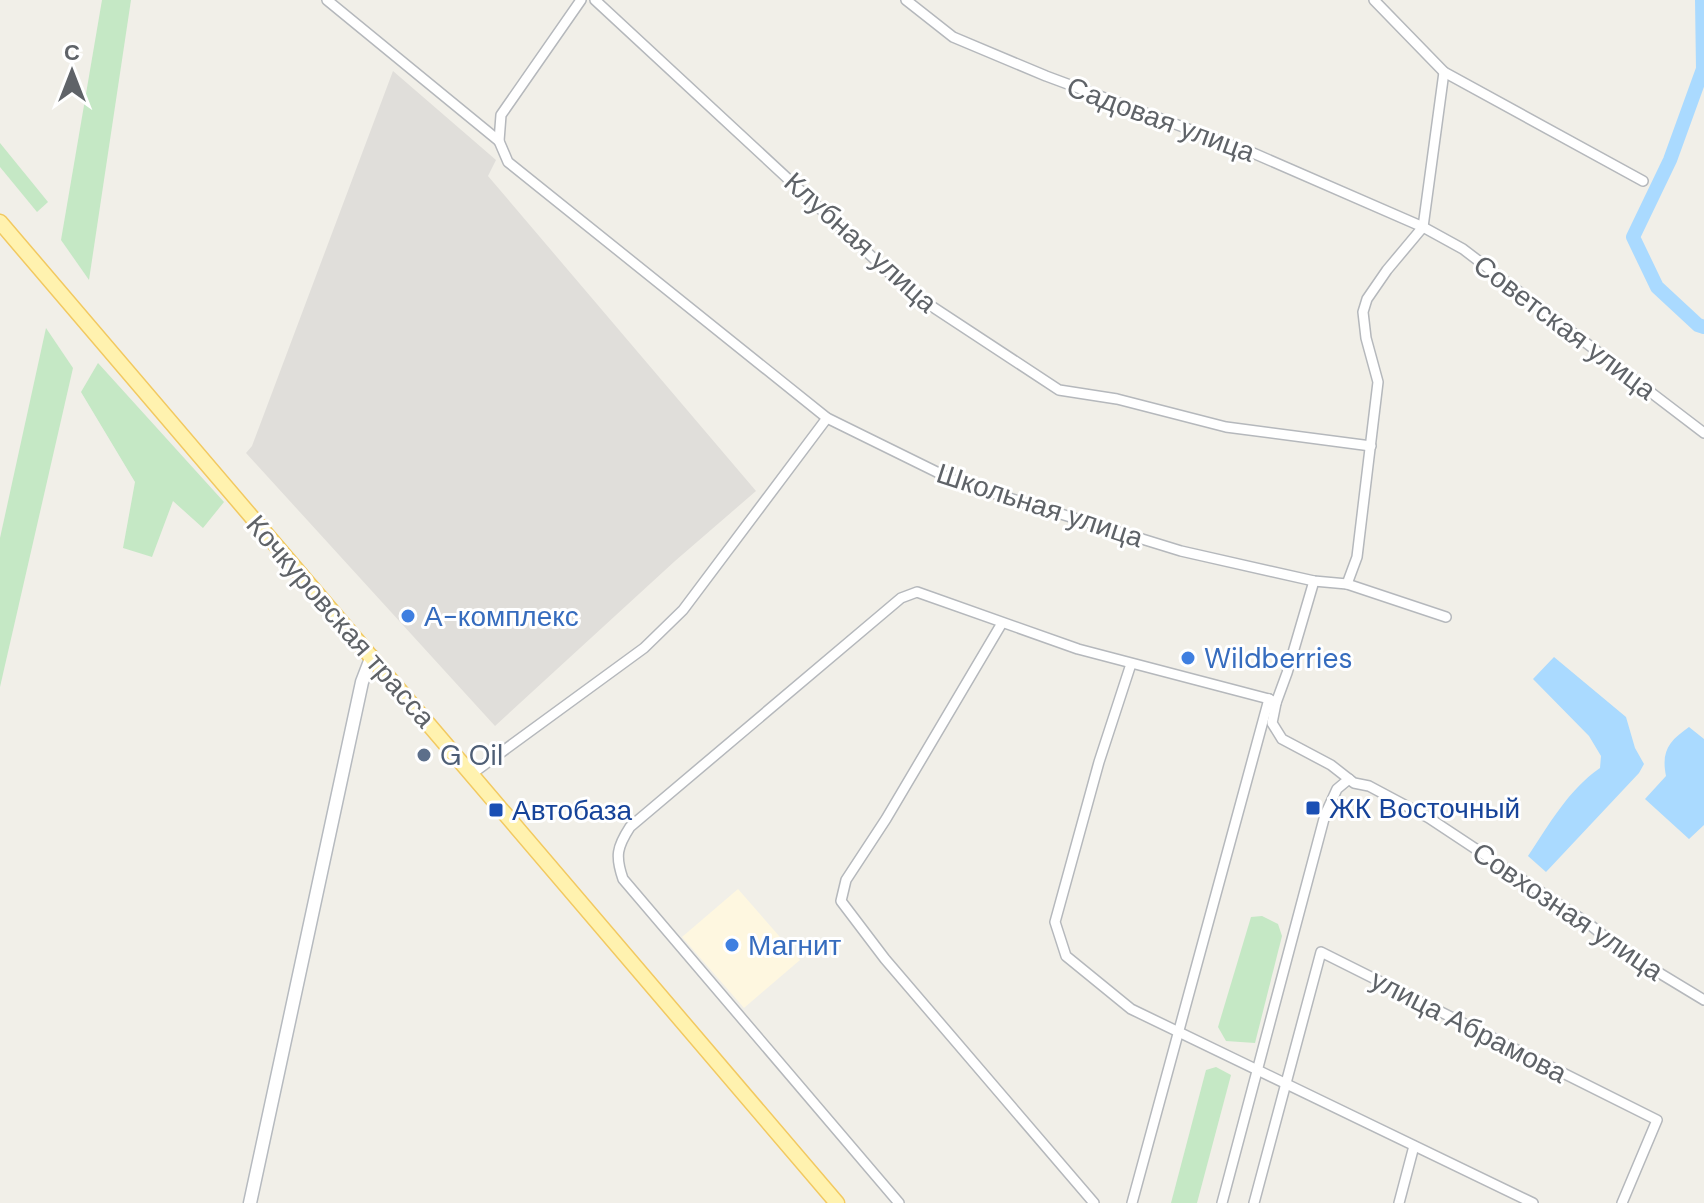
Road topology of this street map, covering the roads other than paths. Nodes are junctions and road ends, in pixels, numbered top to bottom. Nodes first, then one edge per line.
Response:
1 (327, 0) edge
2 (581, 0) edge
3 (595, 0) edge
4 (906, 0) edge
5 (1374, 0) edge
6 (1444, 72) junction
7 (499, 141) junction
8 (1643, 181) dead end
9 (0, 222) edge
10 (1423, 227) junction
11 (827, 418) junction
12 (1704, 433) edge
13 (1371, 446) junction
14 (1314, 581) junction
15 (1347, 584) junction
16 (1446, 617) dead end
17 (1002, 623) junction
18 (372, 656) junction
19 (1131, 664) junction
20 (1273, 701) junction
21 (473, 773) junction
22 (1349, 779) junction
23 (1704, 1000) edge
24 (1177, 1031) junction
25 (1258, 1070) junction
26 (1285, 1083) junction
27 (1414, 1146) junction
28 (250, 1203) edge
29 (837, 1203) edge
30 (899, 1203) edge
31 (1094, 1203) edge
32 (1132, 1203) edge
33 (1222, 1203) edge
34 (1254, 1203) edge
35 (1399, 1203) edge
36 (1533, 1203) edge
37 (1622, 1203) edge

1 - 7 street, Школьная улица
2 - 7 street
3 - 13 street, Клубная улица
4 - 10 street, Садовая улица
5 - 6 street
6 - 8 street
6 - 10 street
7 - 11 street, Школьная улица
9 - 18 main road, Кочкуровская трасса
10 - 12 street, Советская улица
10 - 13 street
11 - 14 street, Школьная улица
11 - 21 street
13 - 15 street
14 - 15 street, Школьная улица
14 - 20 street
15 - 16 street, Школьная улица
17 - 19 street
17 - 30 street
17 - 31 street
18 - 21 main road, Кочкуровская трасса
18 - 28 street
19 - 20 street
19 - 24 street
20 - 22 street, Совхозная улица
20 - 24 street
21 - 29 main road, Кочкуровская трасса
22 - 23 street, Совхозная улица
22 - 25 street
24 - 25 street
24 - 32 street
25 - 26 street
25 - 33 street
26 - 27 street
26 - 34 street
26 - 37 street, улица Абрамова
27 - 35 street
27 - 36 street

